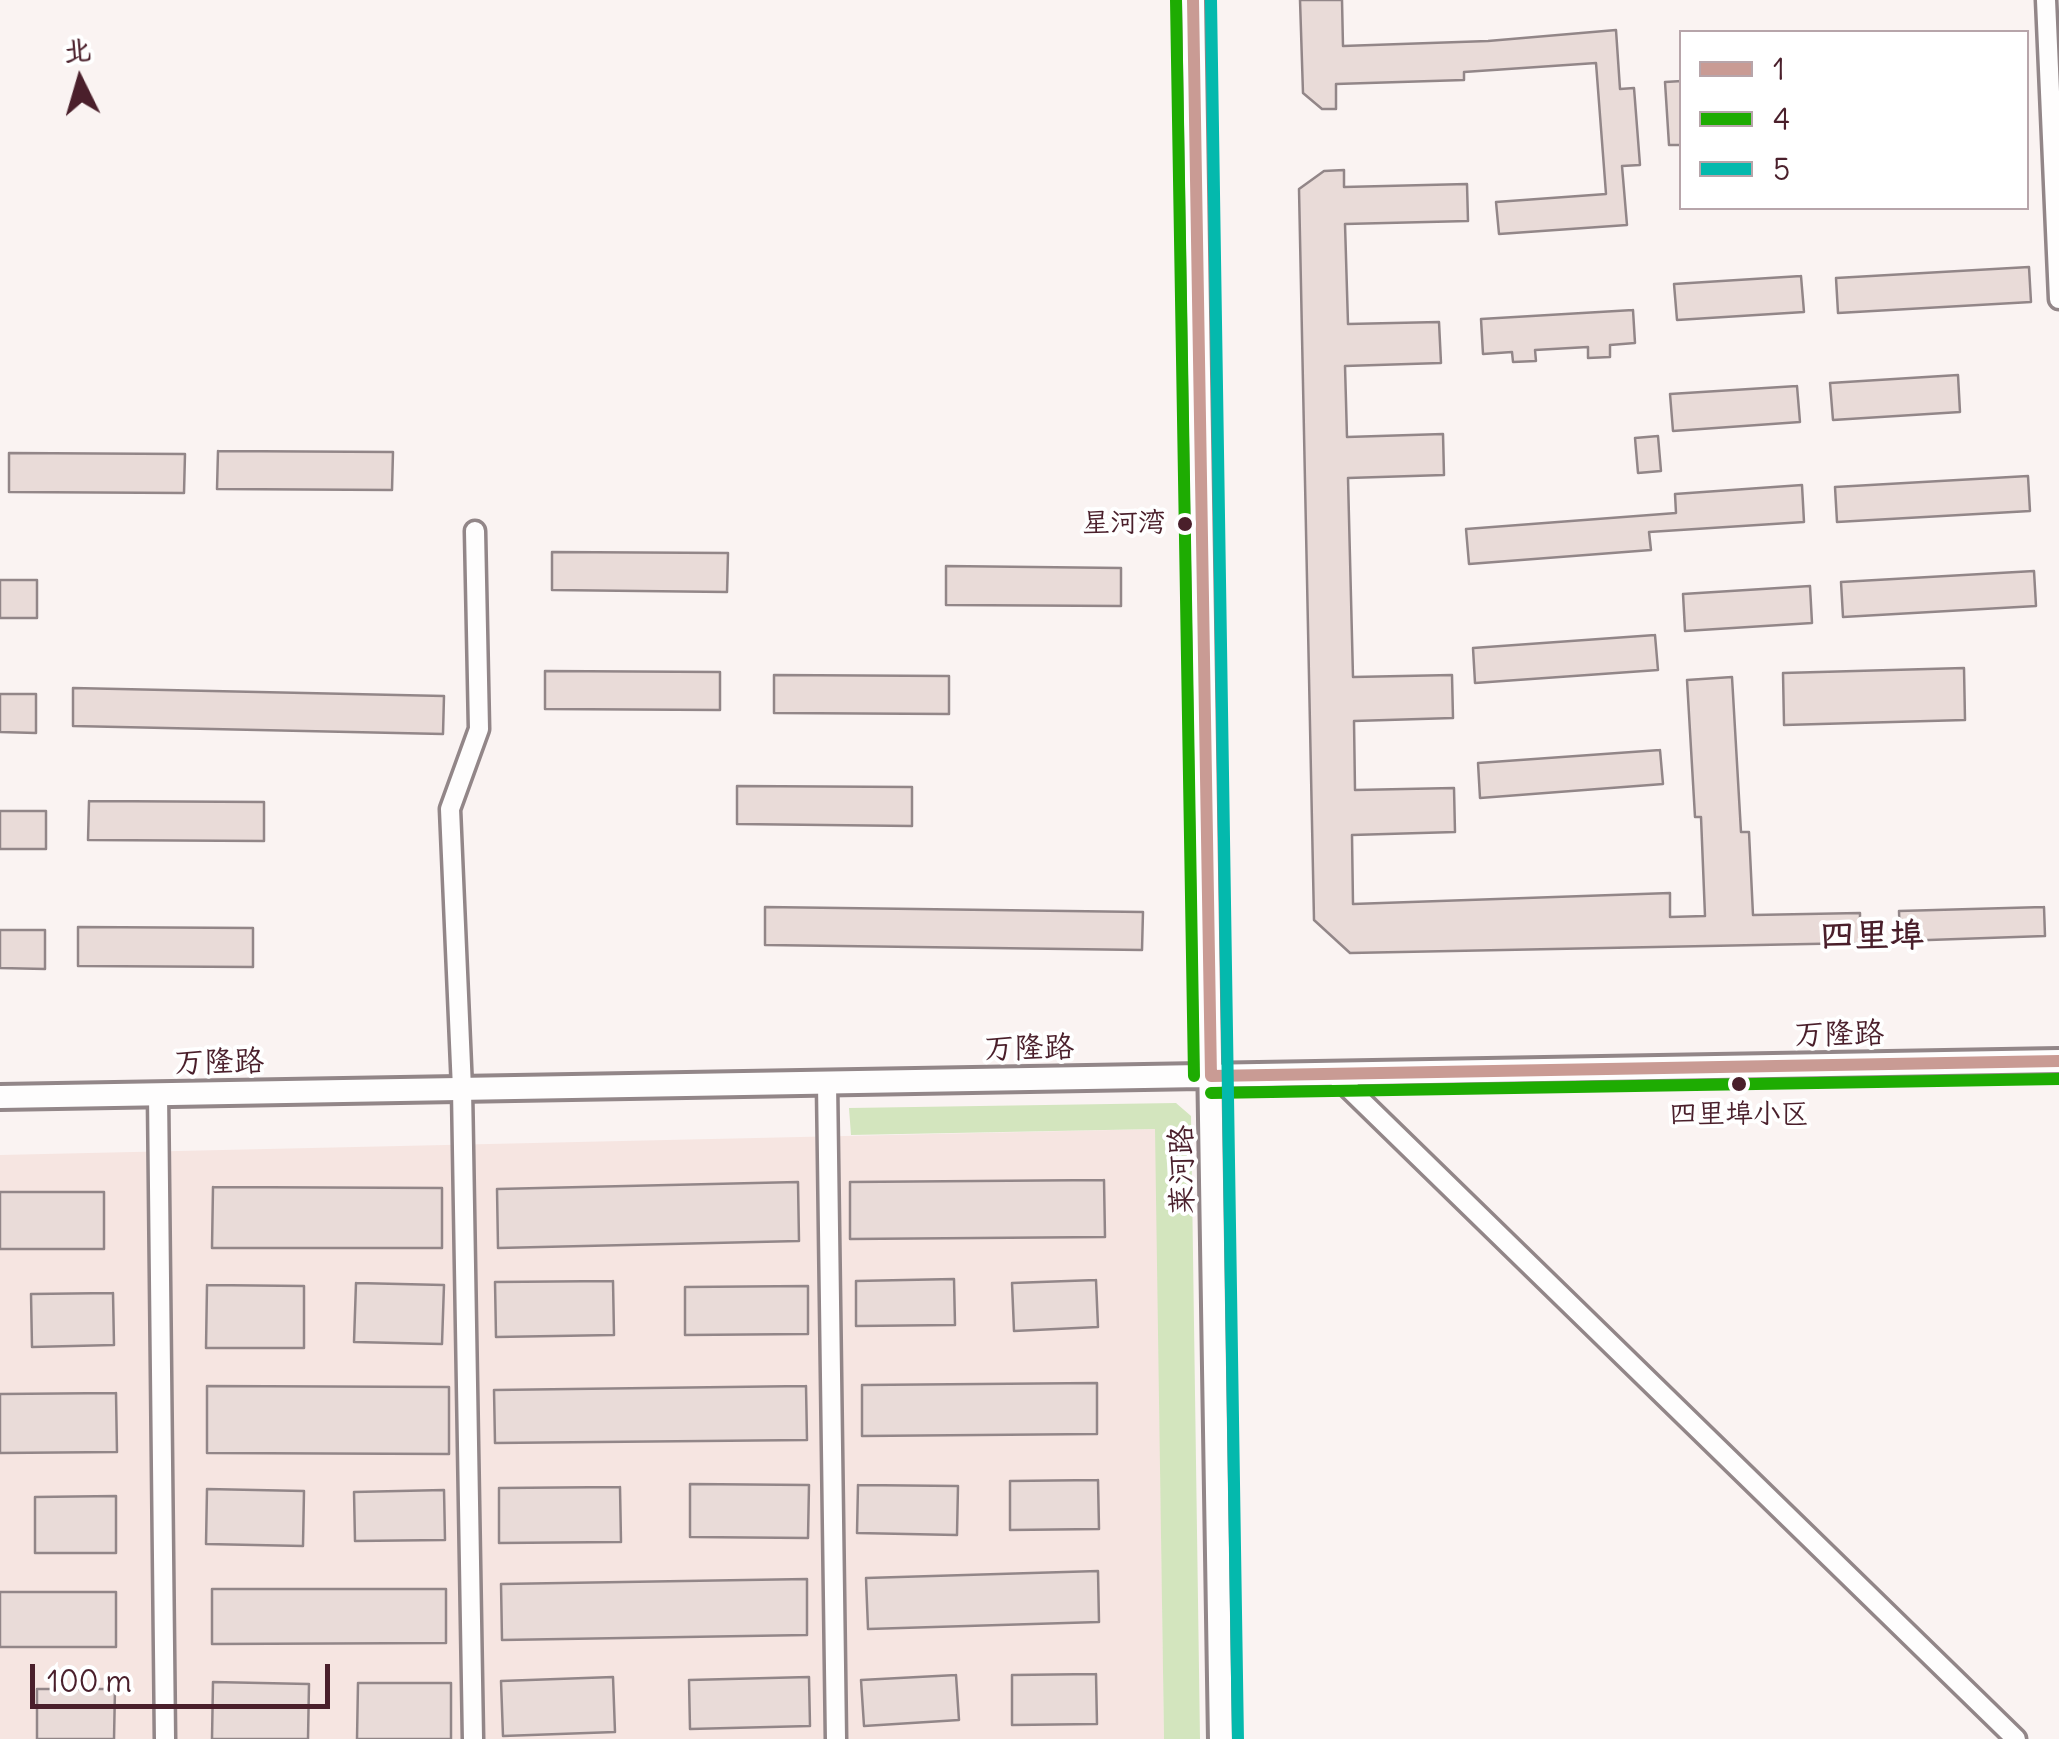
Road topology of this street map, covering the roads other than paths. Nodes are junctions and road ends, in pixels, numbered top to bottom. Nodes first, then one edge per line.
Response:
1 (1192, 0) edge
2 (2046, 0) edge
3 (2059, 300) edge
4 (474, 531) dead end
5 (2059, 1061) edge
6 (1334, 1074) junction
7 (1211, 1076) junction
8 (827, 1083) junction
9 (462, 1089) junction
10 (158, 1094) junction
11 (0, 1097) edge
12 (165, 1739) edge
13 (473, 1739) edge
14 (836, 1739) edge
15 (1221, 1739) edge
16 (2016, 1739) edge

1 - 7 street, 莱河路
2 - 3 street
4 - 9 street
5 - 6 street, 万隆路
6 - 7 street, 万隆路
6 - 16 street
7 - 8 street, 万隆路
7 - 15 street, 莱河路
8 - 9 street, 万隆路
8 - 14 street
9 - 10 street, 万隆路
9 - 13 street
10 - 11 street, 万隆路
10 - 12 street

